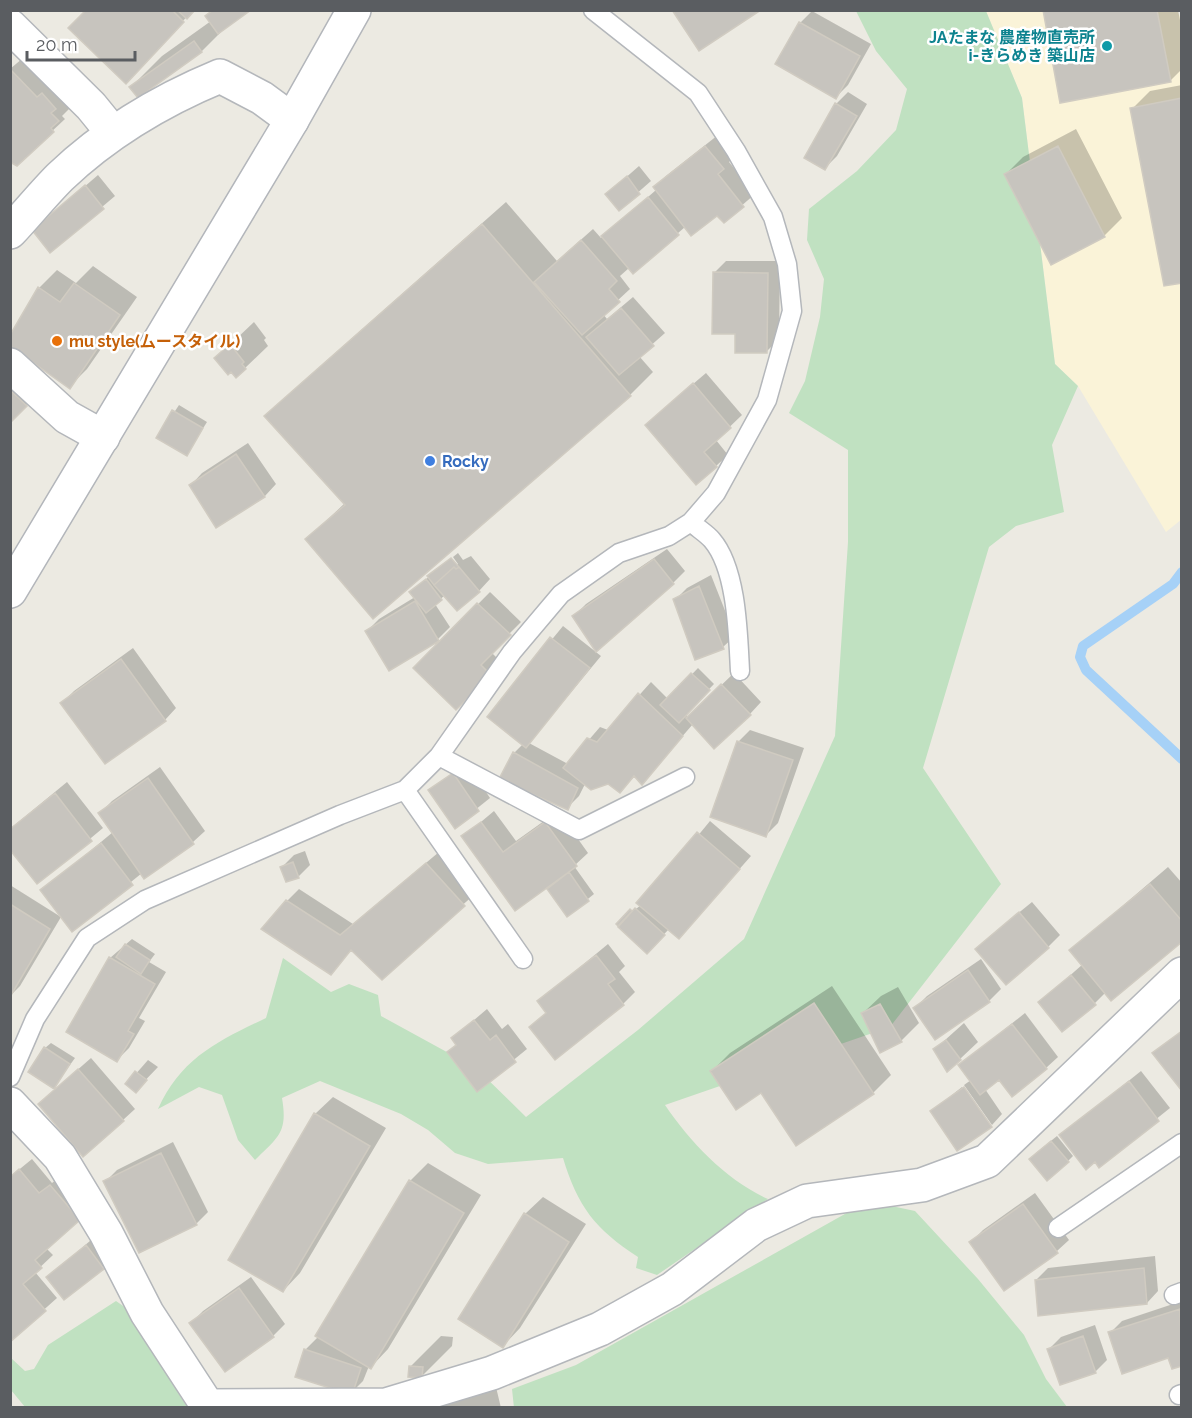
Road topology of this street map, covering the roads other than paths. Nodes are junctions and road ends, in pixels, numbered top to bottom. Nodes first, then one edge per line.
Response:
1 (354, 10) edge
2 (593, 10) edge
3 (10, 26) edge
4 (292, 120) junction
5 (113, 134) junction
6 (10, 232) edge
7 (10, 365) edge
8 (103, 438) junction
9 (691, 522) junction
10 (10, 591) edge
11 (740, 671) dead end
12 (439, 756) junction
13 (685, 777) dead end
14 (405, 790) junction
15 (523, 959) dead end
16 (1182, 974) edge
17 (10, 1077) edge
18 (10, 1104) edge
19 (1182, 1143) edge
20 (1059, 1228) dead end
21 (208, 1407) edge

1 - 4 street
2 - 9 lane
3 - 5 street
4 - 5 street
4 - 8 street
5 - 6 street
7 - 8 street
8 - 10 street
9 - 11 lane
9 - 12 lane
12 - 13 lane
12 - 14 lane
14 - 15 lane
14 - 17 lane
16 - 21 street
18 - 21 street
19 - 20 lane

